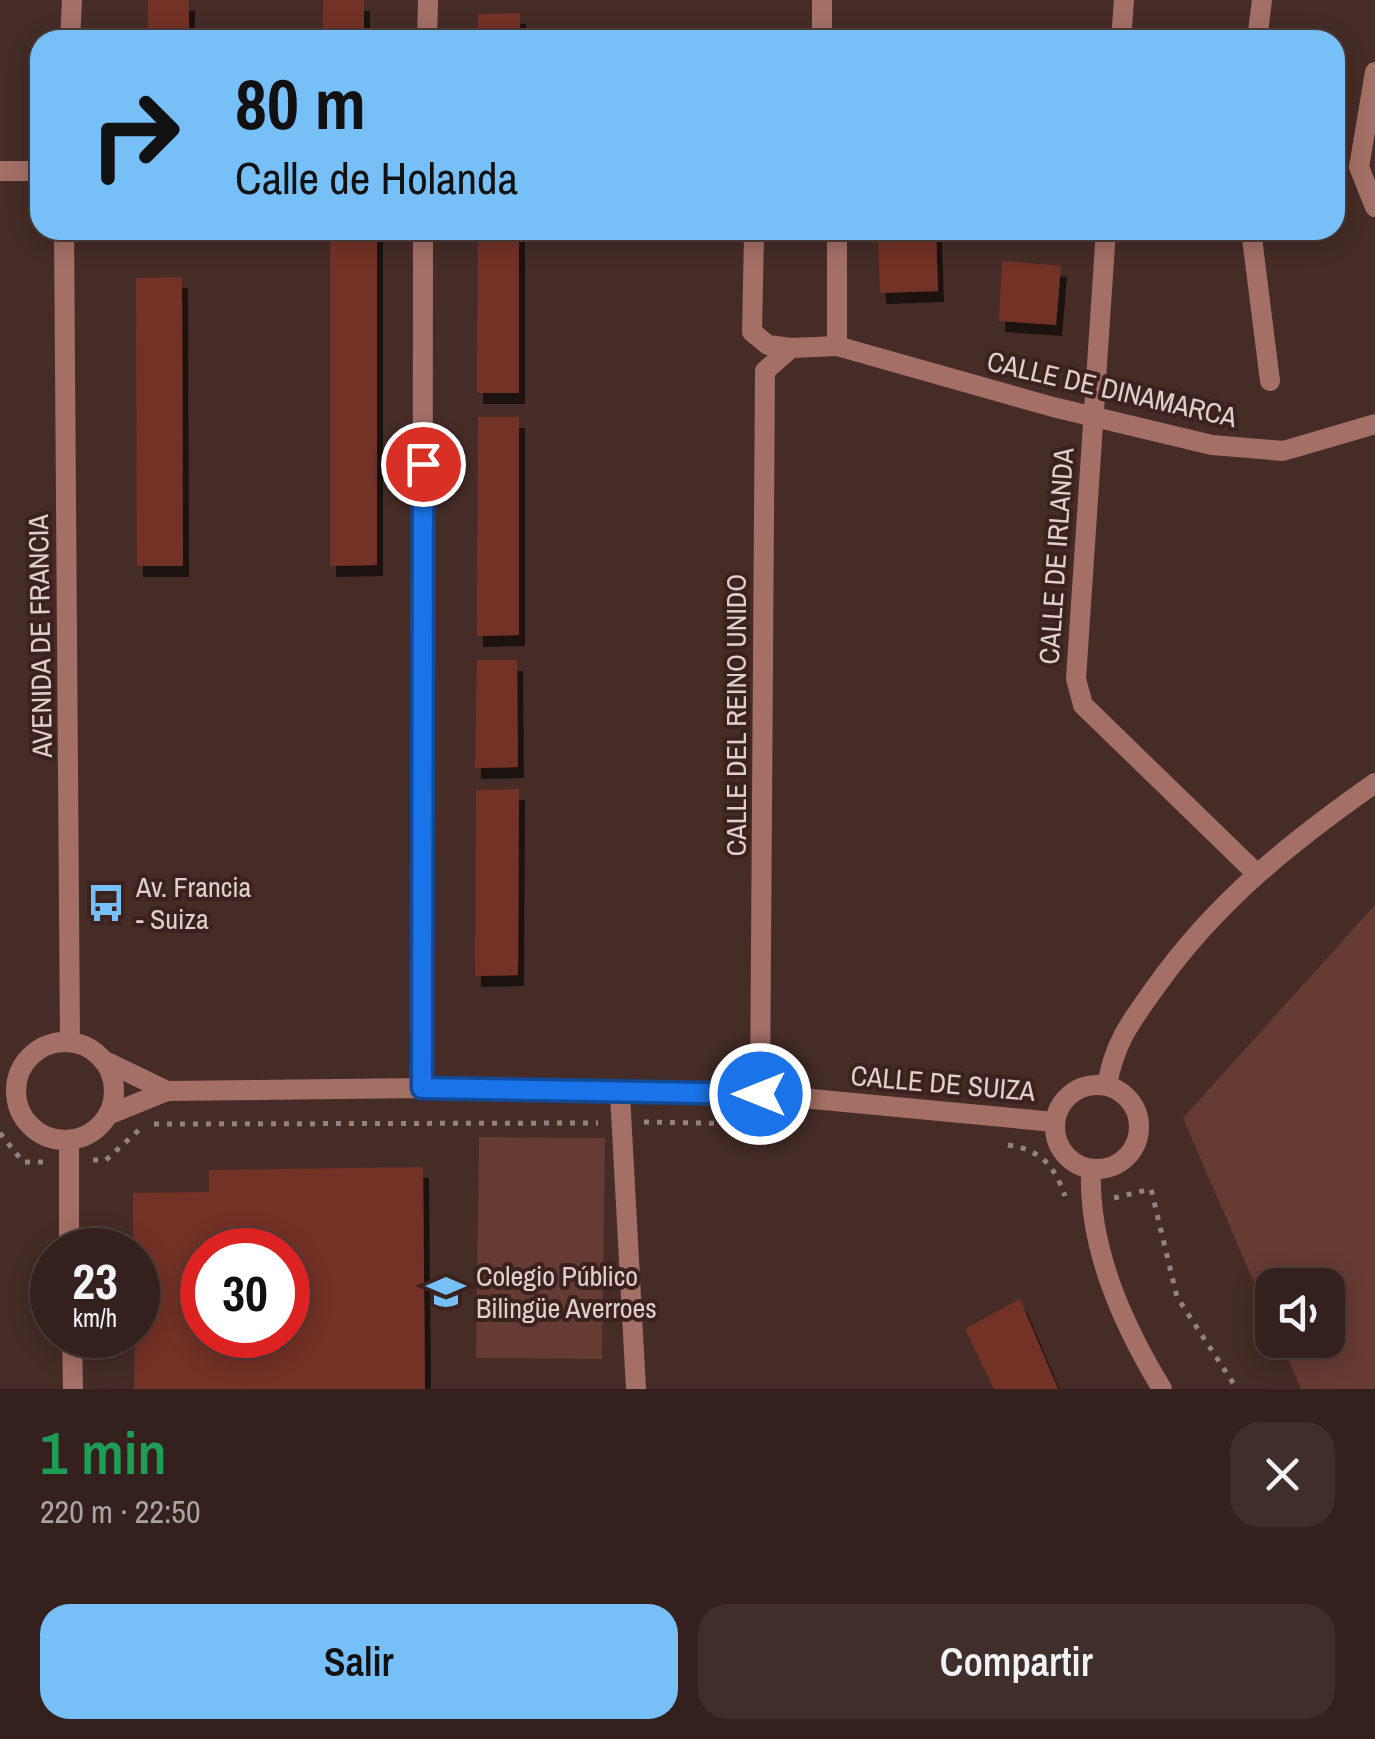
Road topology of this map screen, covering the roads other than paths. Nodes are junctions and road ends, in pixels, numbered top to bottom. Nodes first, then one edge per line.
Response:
1 (72, 0) edge
2 (428, 0) edge
3 (822, 0) edge
4 (1124, 0) edge
5 (1262, 0) edge
6 (70, 30) edge
7 (427, 30) edge
8 (822, 30) edge
9 (1121, 30) edge
10 (1258, 30) edge
11 (1375, 72) edge
12 (0, 171) edge
13 (30, 171) edge
14 (1375, 206) edge
15 (64, 240) edge
16 (423, 240) edge
17 (754, 240) edge
18 (837, 240) edge
19 (1105, 240) edge
20 (1253, 240) edge
21 (836, 346) junction
22 (791, 348) junction
23 (1270, 381) dead end
24 (1092, 415) junction
25 (1375, 424) edge
26 (1375, 784) edge
27 (1255, 872) junction
28 (70, 1042) junction
29 (103, 1060) junction
30 (1108, 1086) junction
31 (422, 1088) junction
32 (167, 1091) junction
33 (8, 1093) edge
34 (620, 1094) junction
35 (760, 1094) junction
36 (108, 1115) junction
37 (1054, 1122) junction
38 (68, 1151) junction
39 (1090, 1169) junction
40 (70, 1228) edge
41 (72, 1358) edge
42 (73, 1389) edge
43 (636, 1389) edge
44 (1162, 1389) edge

1 - 6 street
2 - 7 street
3 - 8 street
4 - 9 street
5 - 10 street
11 - 14 street
12 - 13 street
15 - 28 street, AVENIDA DE FRANCIA
16 - 31 street
17 - 22 street
18 - 21 street
19 - 24 street, CALLE DE IRLANDA
20 - 23 street
21 - 22 street
21 - 24 street, CALLE DE DINAMARCA
22 - 35 street, CALLE DEL REINO UNIDO
24 - 25 street, CALLE DE DINAMARCA
24 - 27 street, CALLE DE IRLANDA
26 - 27 street
27 - 30 street
28 - 29 street
28 - 33 street
29 - 32 street
29 - 36 street
30 - 37 street
30 - 39 street
31 - 32 street, CALLE DE SUIZA
31 - 34 street, CALLE DE SUIZA
32 - 36 street
33 - 38 street
34 - 35 street, CALLE DE SUIZA
34 - 43 street
35 - 37 street, CALLE DE SUIZA
36 - 38 street
37 - 39 street
38 - 40 street
39 - 44 street
41 - 42 street

